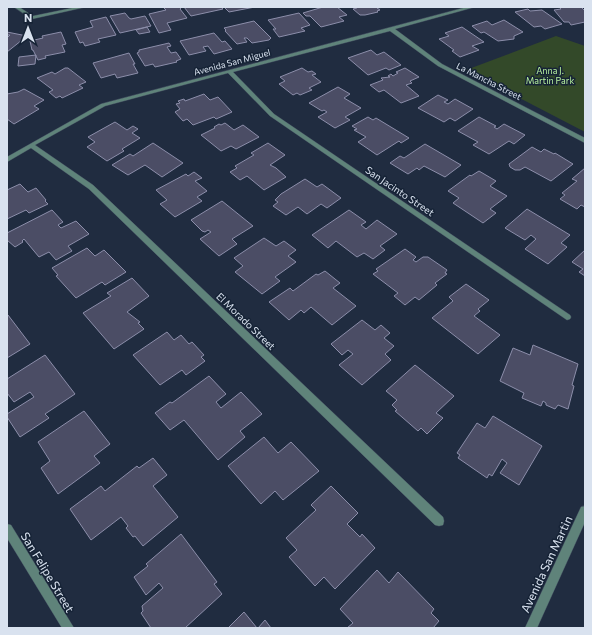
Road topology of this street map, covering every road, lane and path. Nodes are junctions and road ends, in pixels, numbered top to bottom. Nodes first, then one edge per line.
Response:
1 (16, 7) edge
2 (84, 7) edge
3 (473, 7) edge
4 (390, 28) junction
5 (230, 72) junction
6 (585, 141) edge
7 (31, 145) junction
8 (7, 160) edge
9 (567, 317) dead end
10 (585, 511) edge
11 (439, 521) dead end
12 (7, 529) edge
13 (68, 628) edge
14 (531, 628) edge

1 - 2 street
3 - 4 street, Avenida San Miguel
4 - 5 street, Avenida San Miguel
4 - 6 street, La Mancha Street
5 - 7 street, Avenida San Miguel
5 - 9 street, San Jacinto Street
7 - 8 street, Avenida San Miguel
7 - 11 street, El Morado Street
10 - 14 street, Avenida San Martin
12 - 13 street, San Felipe Street

